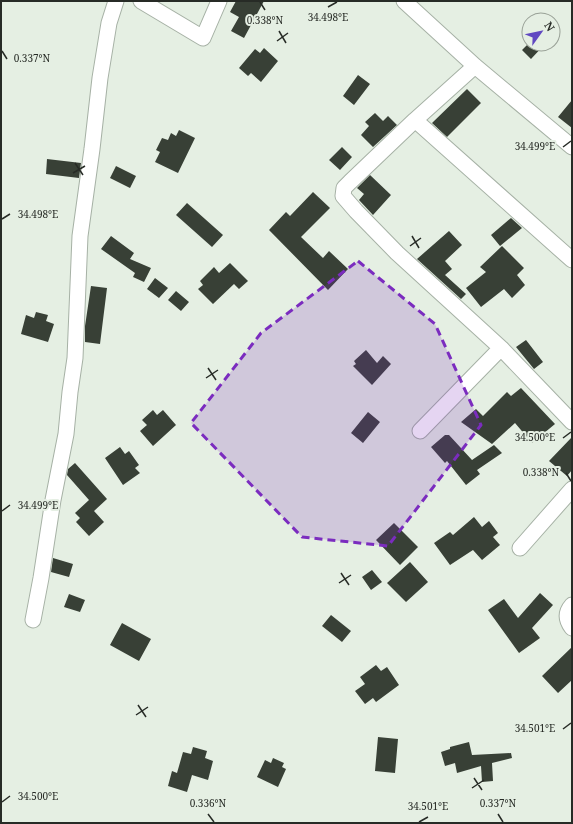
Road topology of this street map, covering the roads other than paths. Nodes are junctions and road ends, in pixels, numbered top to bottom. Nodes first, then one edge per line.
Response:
1 (116, 1) edge
2 (140, 1) edge
3 (220, 1) edge
4 (404, 1) edge
5 (475, 66) junction
6 (415, 120) junction
7 (572, 147) edge
8 (572, 260) edge
9 (501, 348) junction
10 (572, 422) edge
11 (420, 431) dead end
12 (572, 489) edge
13 (520, 548) dead end
14 (572, 605) edge
15 (33, 620) dead end
16 (572, 628) edge

1 - 15 street
2 - 3 street
4 - 5 street
5 - 6 street
5 - 7 street
6 - 8 street
6 - 9 street
9 - 10 street
9 - 11 street
12 - 13 street
14 - 16 street

